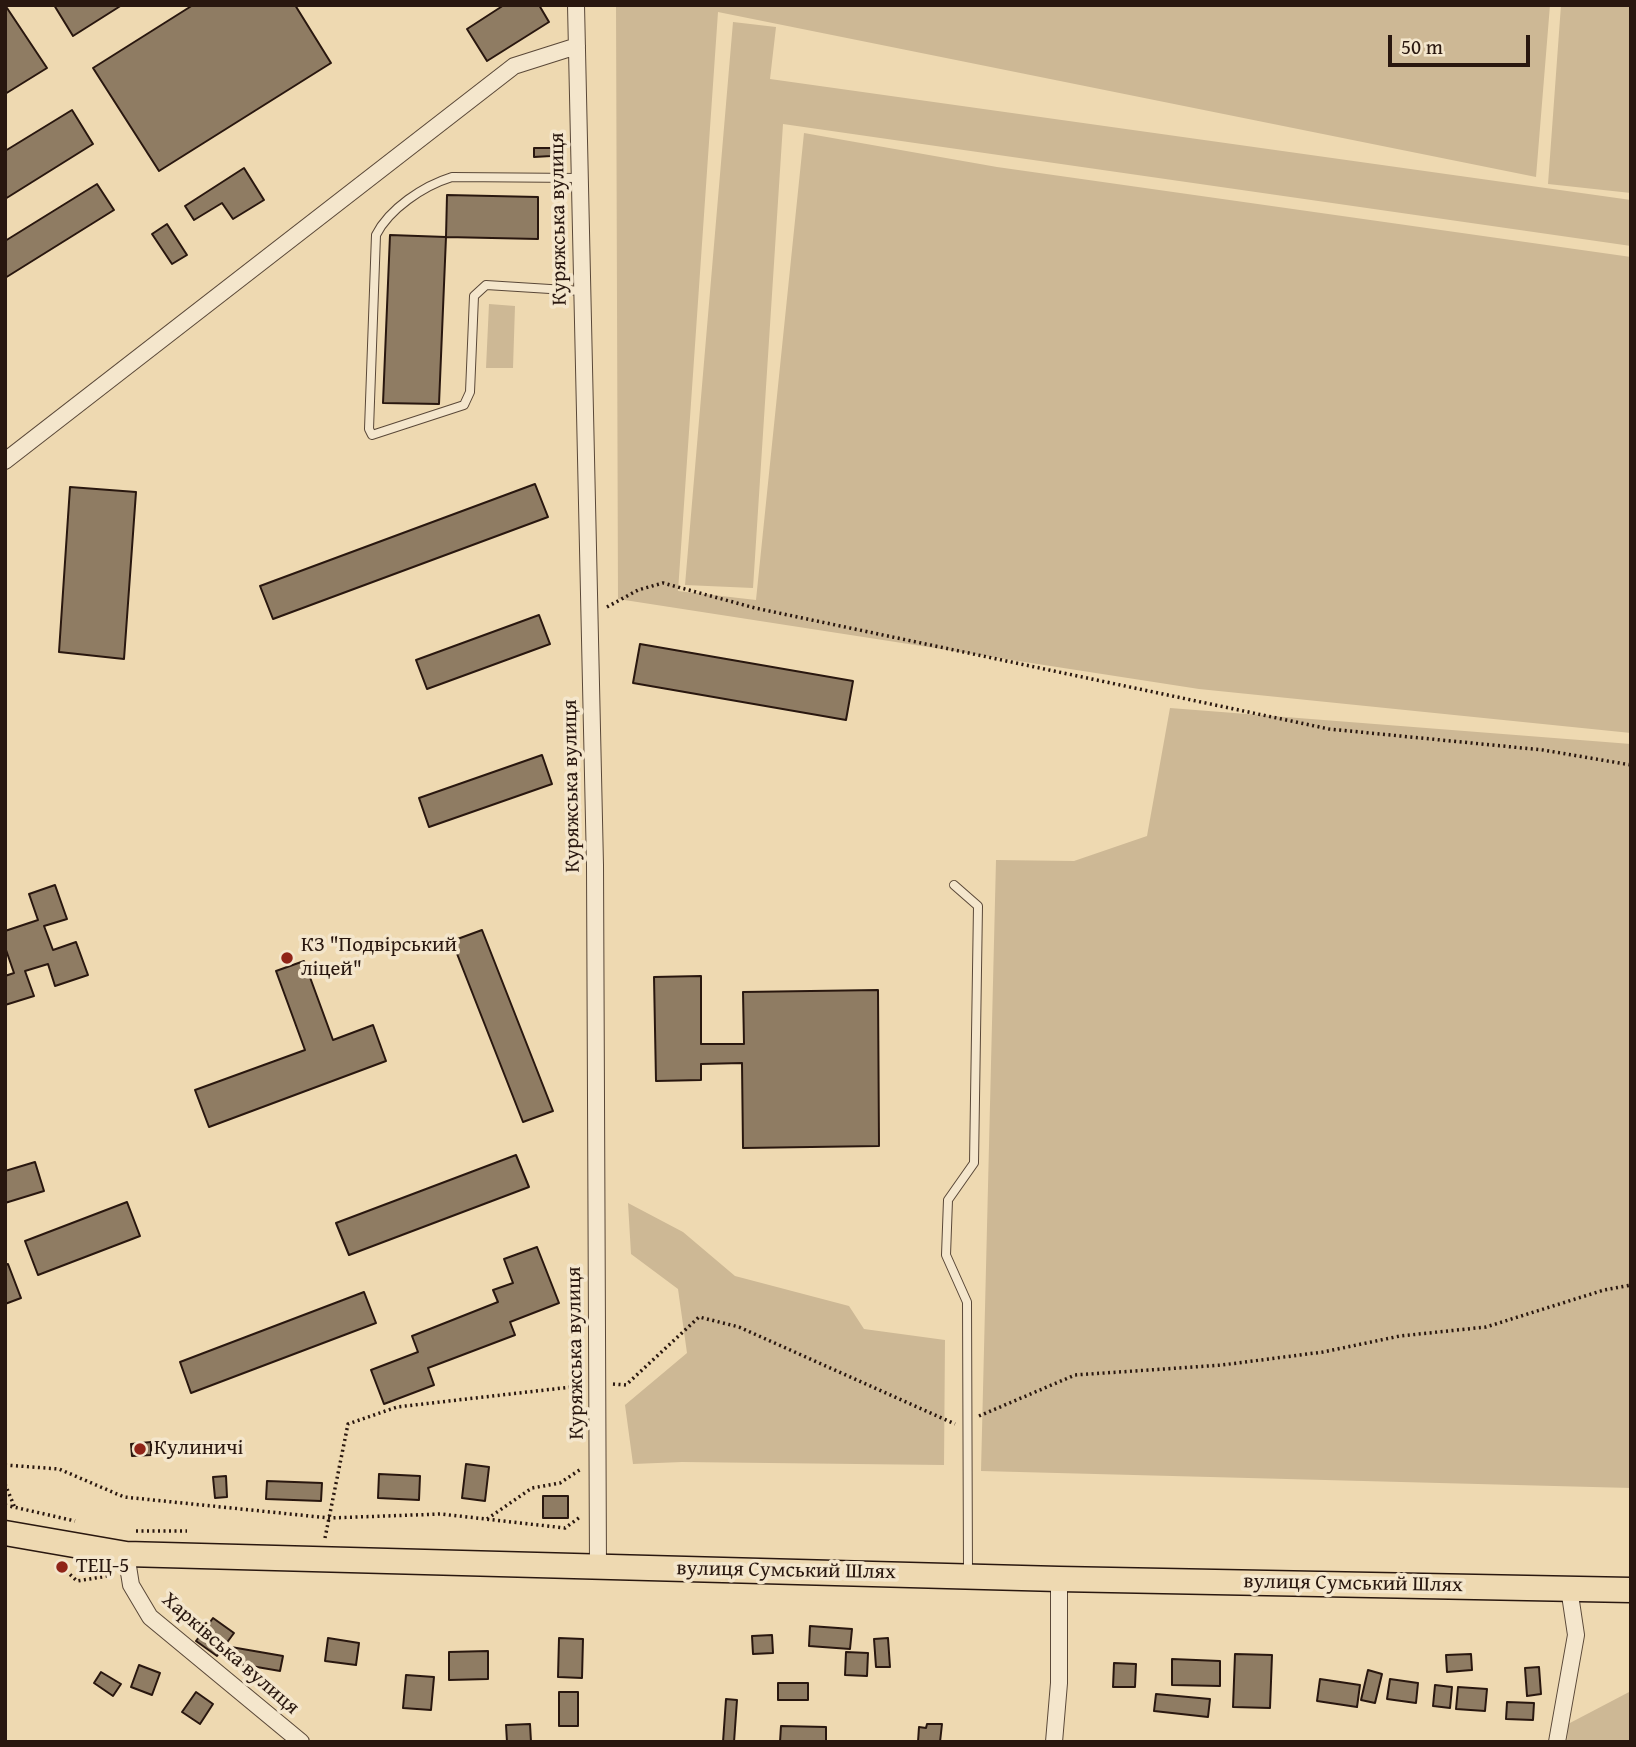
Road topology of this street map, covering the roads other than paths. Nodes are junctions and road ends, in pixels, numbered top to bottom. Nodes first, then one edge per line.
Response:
1 (576, 5) edge
2 (577, 46) junction
3 (580, 178) junction
4 (582, 291) junction
5 (5, 461) edge
6 (954, 885) dead end
7 (5, 1533) edge
8 (126, 1554) junction
9 (598, 1567) junction
10 (968, 1576) junction
11 (1059, 1579) junction
12 (1569, 1588) junction
13 (1631, 1590) edge
14 (301, 1742) edge
15 (1054, 1742) edge
16 (1557, 1742) edge

1 - 2 street, Куряжська вулиця
2 - 3 street, Куряжська вулиця
2 - 5 street
3 - 4 street, Куряжська вулиця
3 - 4 lane
4 - 9 street, Куряжська вулиця
6 - 10 lane
7 - 8 main road, вулиця Сумський Шлях
8 - 9 main road, вулиця Сумський Шлях
8 - 14 street, Харківська вулиця
9 - 10 main road, вулиця Сумський Шлях
10 - 11 main road, вулиця Сумський Шлях
11 - 12 main road, вулиця Сумський Шлях
11 - 15 street
12 - 13 main road, вулиця Сумський Шлях
12 - 16 street

